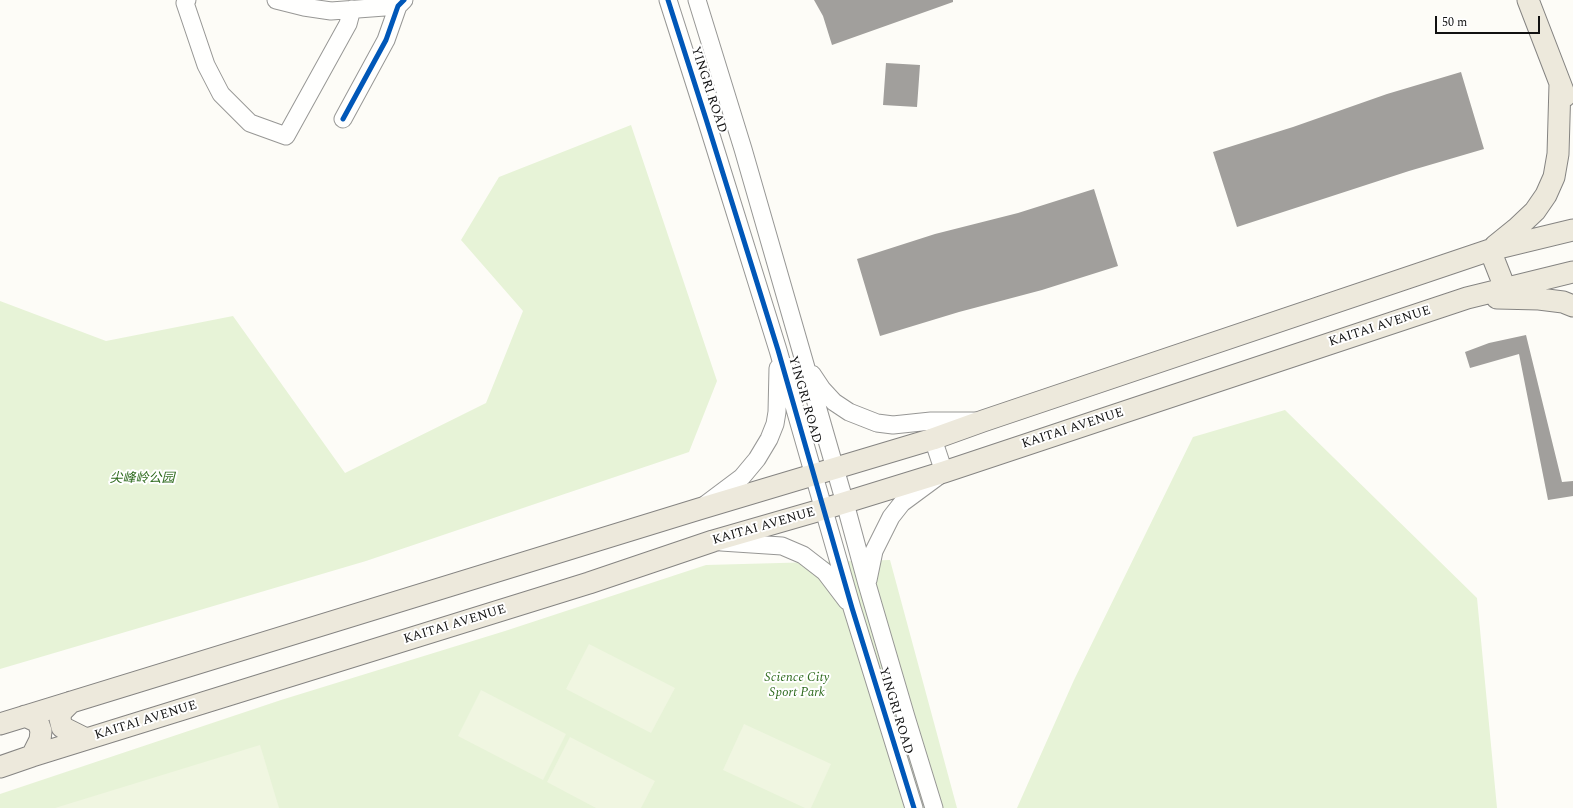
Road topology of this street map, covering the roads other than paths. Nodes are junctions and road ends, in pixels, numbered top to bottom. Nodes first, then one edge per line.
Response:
1 (187, 0) edge
2 (276, 0) edge
3 (668, 0) edge
4 (697, 0) edge
5 (1528, 0) edge
6 (401, 3) edge
7 (352, 9) junction
8 (1560, 84) junction
9 (1573, 118) edge
10 (343, 119) dead end
11 (1573, 230) edge
12 (1490, 250) junction
13 (1573, 272) edge
14 (1505, 288) junction
15 (1467, 298) junction
16 (1573, 306) edge
17 (778, 350) junction
18 (802, 354) junction
19 (983, 421) junction
20 (933, 439) junction
21 (835, 468) junction
22 (944, 472) junction
23 (814, 475) junction
24 (845, 502) junction
25 (699, 509) junction
26 (824, 510) junction
27 (713, 542) junction
28 (867, 584) junction
29 (852, 608) junction
30 (71, 702) junction
31 (25, 716) junction
32 (0, 724) edge
33 (86, 739) junction
34 (32, 756) junction
35 (0, 767) edge
36 (914, 808) edge
37 (934, 808) edge

1 - 7 street
2 - 7 street
3 - 17 street, YINGRI ROAD
4 - 18 street, YINGRI ROAD
5 - 8 main road
6 - 7 street
6 - 10 street
8 - 9 main road
8 - 12 main road
11 - 12 main road
12 - 14 main road
12 - 19 main road
13 - 14 main road, KAITAI AVENUE
14 - 15 main road, KAITAI AVENUE
15 - 16 main road
15 - 22 main road, KAITAI AVENUE
17 - 23 street, YINGRI ROAD
17 - 25 street
18 - 19 street
18 - 21 street, YINGRI ROAD
19 - 20 main road
20 - 21 main road
20 - 22 street
21 - 23 main road
21 - 24 street, YINGRI ROAD
22 - 24 main road, KAITAI AVENUE
22 - 28 street
23 - 25 main road
23 - 26 street, YINGRI ROAD
24 - 26 main road, KAITAI AVENUE
24 - 28 street, YINGRI ROAD
25 - 30 main road
26 - 27 main road, KAITAI AVENUE
26 - 29 street, YINGRI ROAD
27 - 29 street
27 - 33 main road, KAITAI AVENUE
28 - 37 street, YINGRI ROAD
29 - 36 street, YINGRI ROAD
30 - 31 main road
30 - 33 main road
31 - 32 main road
31 - 34 main road
33 - 34 main road, KAITAI AVENUE
34 - 35 main road, KAITAI AVENUE

